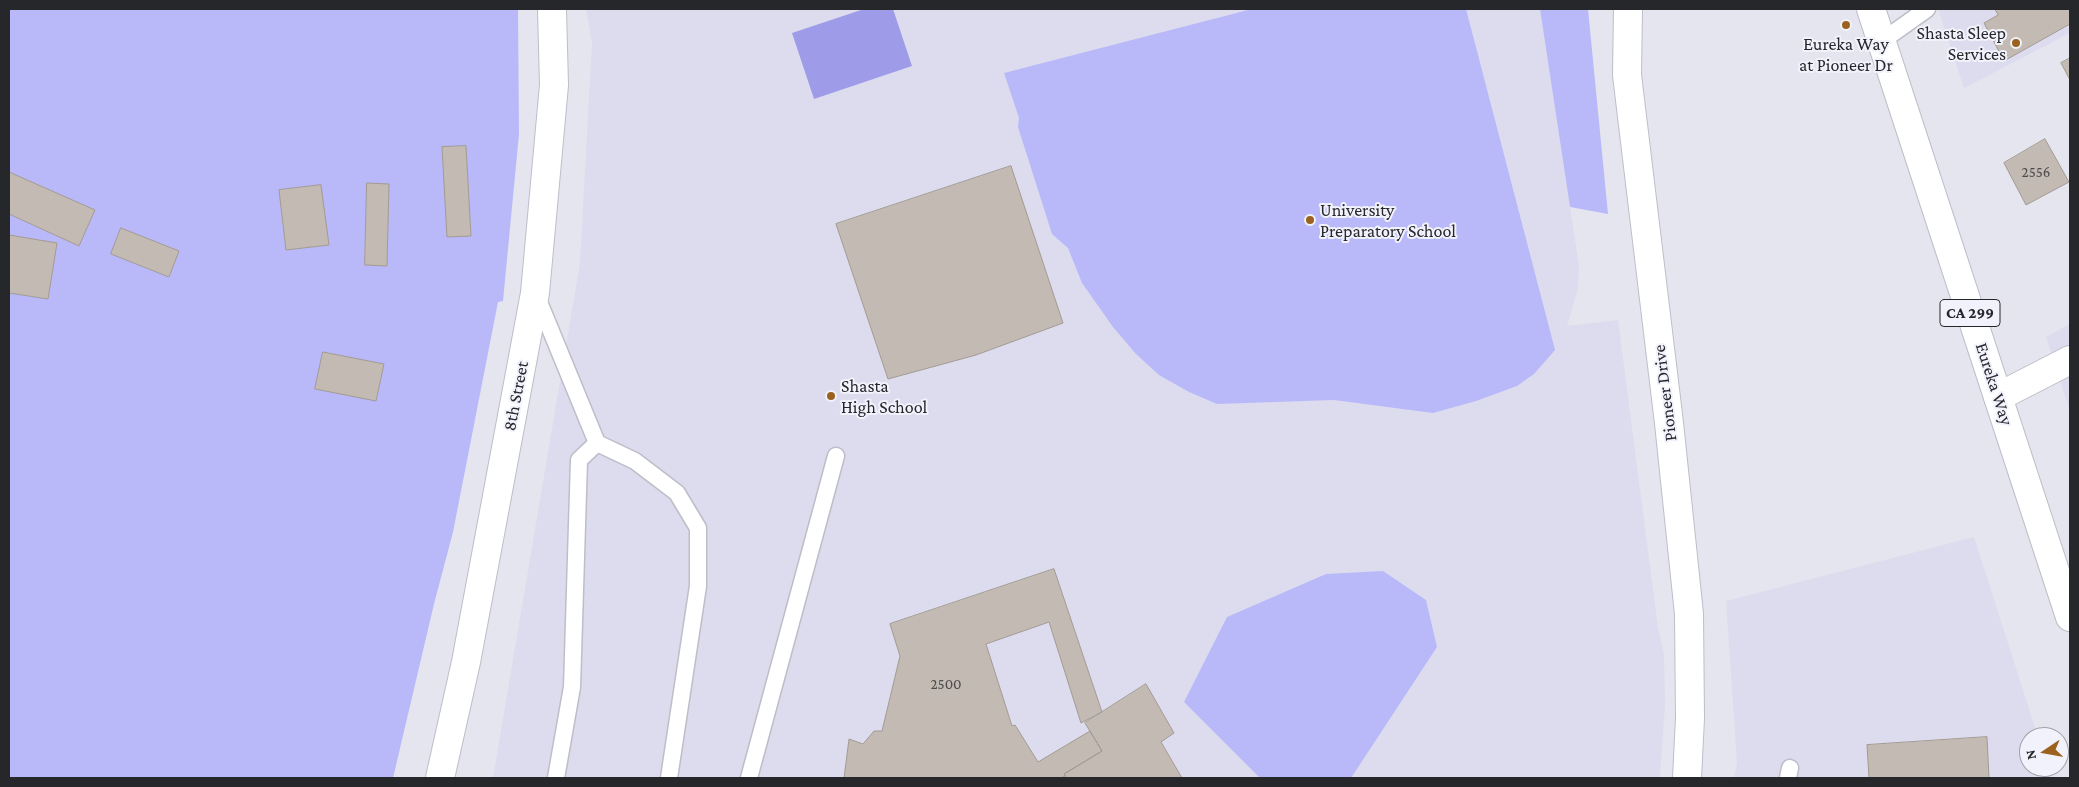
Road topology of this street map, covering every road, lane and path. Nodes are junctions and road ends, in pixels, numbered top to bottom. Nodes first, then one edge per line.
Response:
1 (552, 9) edge
2 (1628, 9) edge
3 (1871, 9) edge
4 (1927, 9) edge
5 (1882, 41) junction
6 (535, 293) junction
7 (2070, 360) edge
8 (1998, 397) junction
9 (597, 443) junction
10 (836, 456) dead end
11 (2070, 617) edge
12 (440, 778) edge
13 (556, 778) edge
14 (669, 778) edge
15 (750, 778) edge
16 (1687, 778) edge

1 - 6 main road, 8th Street
2 - 16 main road, Pioneer Drive
3 - 5 main road, Eureka Way / CA 299
4 - 5 lane
5 - 8 main road, Eureka Way / CA 299
6 - 9 lane
6 - 12 main road, 8th Street
7 - 8 main road
8 - 11 main road, Eureka Way / CA 299
9 - 13 lane
9 - 14 lane
10 - 15 lane

